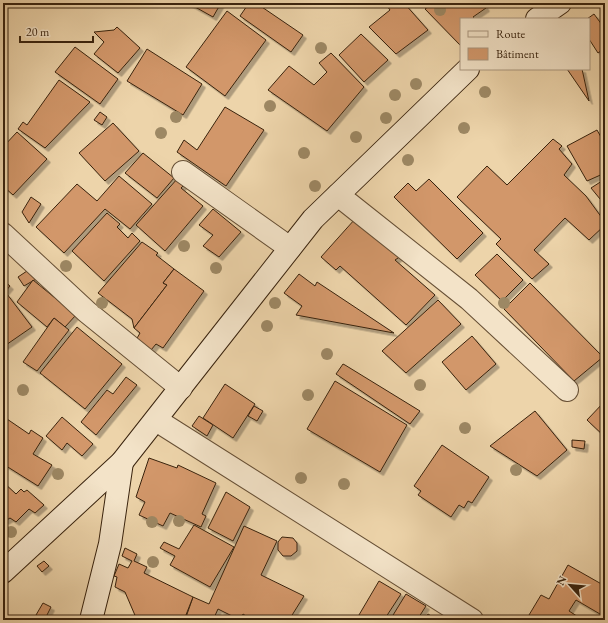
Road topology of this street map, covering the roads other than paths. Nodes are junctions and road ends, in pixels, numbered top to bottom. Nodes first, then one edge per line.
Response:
1 (560, 3) edge
2 (538, 18) edge
3 (467, 70) edge
4 (183, 172) dead end
5 (338, 195) junction
6 (3, 234) edge
7 (290, 248) junction
8 (182, 388) junction
9 (568, 390) dead end
10 (156, 420) junction
11 (122, 462) junction
12 (3, 572) edge
13 (90, 620) edge
14 (472, 620) edge

1 - 2 street
3 - 5 street
4 - 7 street
5 - 7 street
5 - 9 street
6 - 8 street
7 - 8 street
8 - 10 street
10 - 11 street
10 - 14 street
11 - 12 street
11 - 13 street

